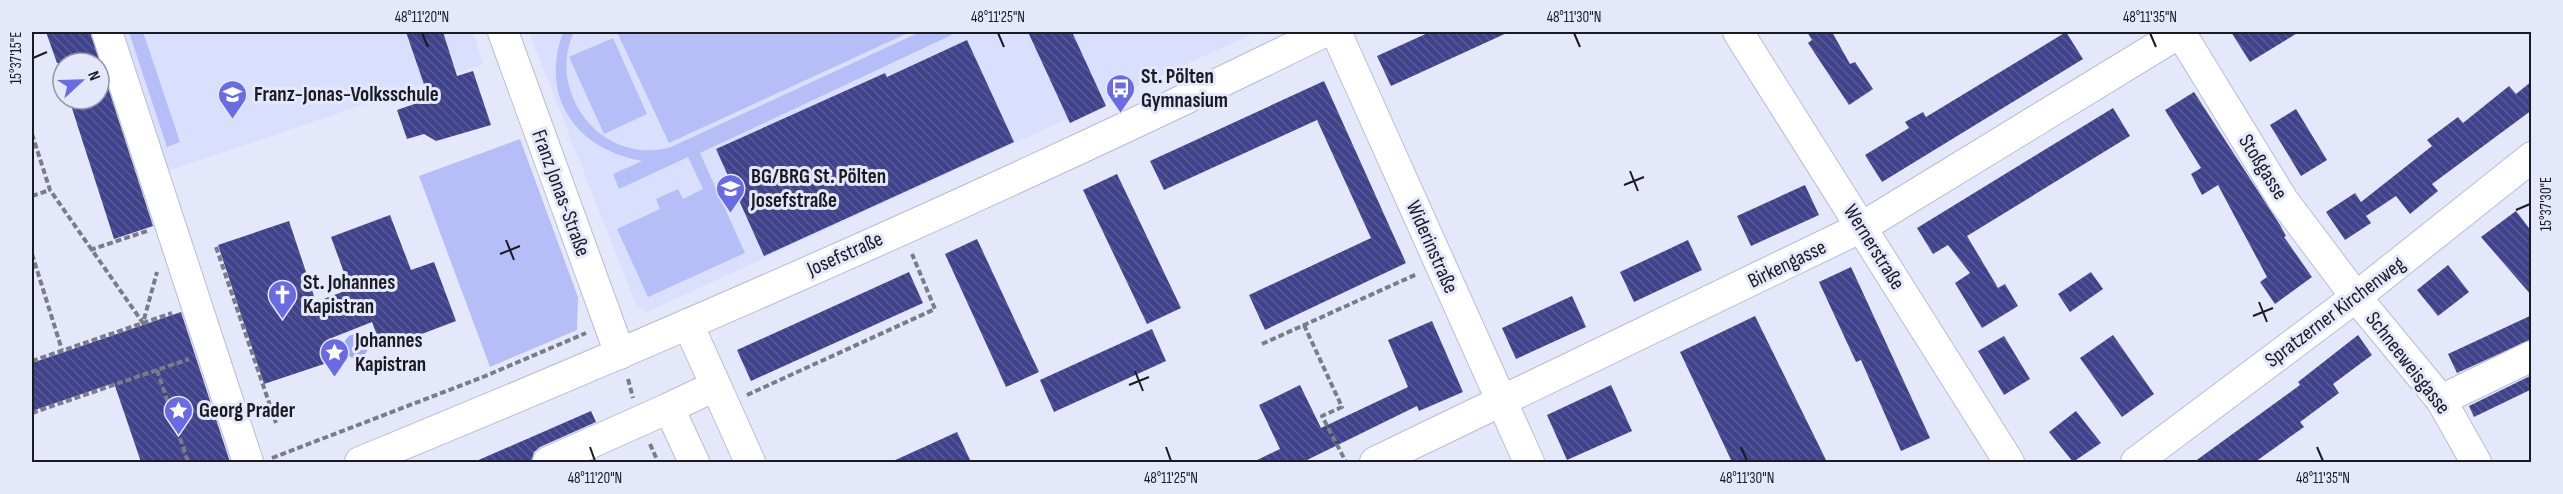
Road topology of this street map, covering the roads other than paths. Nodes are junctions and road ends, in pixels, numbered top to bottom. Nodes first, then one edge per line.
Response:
1 (107, 32) edge
2 (502, 32) edge
3 (1324, 32) edge
4 (1336, 32) edge
5 (1738, 32) edge
6 (2180, 32) edge
7 (2529, 166) edge
8 (1862, 227) junction
9 (2356, 297) junction
10 (688, 324) junction
11 (620, 354) junction
12 (2532, 356) edge
13 (720, 396) junction
14 (2441, 400) junction
15 (1502, 403) junction
16 (669, 408) junction
17 (258, 461) edge
18 (360, 462) edge
19 (548, 462) edge
20 (694, 462) edge
21 (750, 462) edge
22 (1375, 462) edge
23 (1529, 462) edge
24 (2008, 462) edge
25 (2136, 462) edge
26 (2476, 462) edge

1 - 17 street
2 - 11 street, Franz Jonas-Straße
3 - 10 street, Josefstraße
4 - 15 street, Widerinstraße
5 - 8 street, Wernerstraße
6 - 8 street, Birkengasse
6 - 9 street, Stoßgasse
7 - 9 street, Spratzerner Kirchenweg
8 - 15 street, Birkengasse
8 - 24 street, Wernerstraße
9 - 14 street, Schneeweisgasse
9 - 25 street, Spratzerner Kirchenweg
10 - 11 street, Josefstraße
10 - 13 street
11 - 18 street, Josefstraße
12 - 14 street
13 - 16 street
13 - 21 street
14 - 26 street, Schneeweisgasse
15 - 22 street, Birkengasse
15 - 23 street, Widerinstraße
16 - 19 street
16 - 20 street

